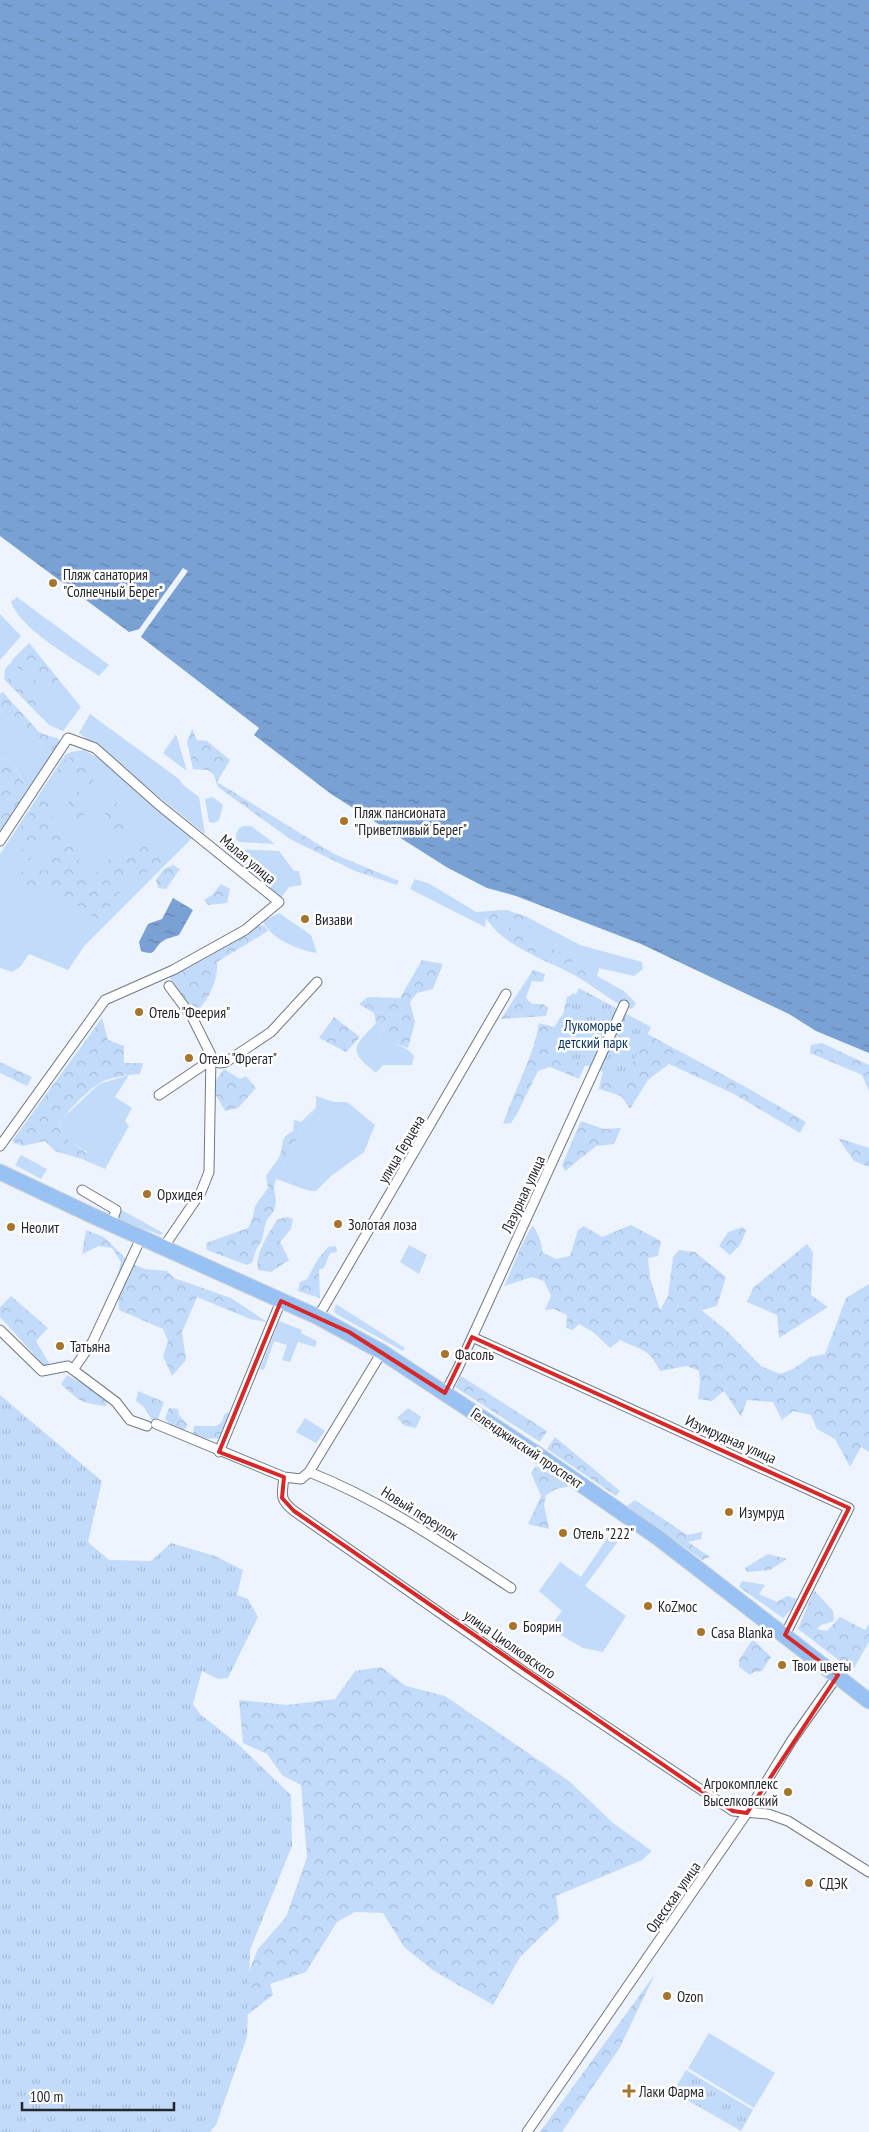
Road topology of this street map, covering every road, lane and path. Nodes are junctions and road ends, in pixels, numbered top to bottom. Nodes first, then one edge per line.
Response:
1 (0, 841) edge
2 (317, 982) dead end
3 (170, 986) dead end
4 (506, 994) dead end
5 (624, 1005) dead end
6 (211, 1060) junction
7 (158, 1095) dead end
8 (0, 1146) edge
9 (0, 1172) edge
10 (82, 1190) dead end
11 (111, 1224) junction
12 (141, 1238) junction
13 (163, 1248) junction
14 (281, 1301) junction
15 (318, 1317) junction
16 (0, 1330) edge
17 (472, 1337) junction
18 (382, 1352) junction
19 (73, 1370) junction
20 (445, 1393) junction
21 (220, 1452) junction
22 (309, 1472) junction
23 (284, 1477) junction
24 (511, 1588) dead end
25 (785, 1635) junction
26 (838, 1675) junction
27 (869, 1700) edge
28 (747, 1814) junction
29 (869, 1872) edge
30 (527, 2132) edge

1 - 8 street, Малая улица
2 - 6 street
3 - 6 street
4 - 15 street, улица Герцена
5 - 17 street, Лазурная улица
6 - 7 street
6 - 13 street
9 - 11 main road, Геленджикский проспект
10 - 11 street
11 - 12 main road, Геленджикский проспект
12 - 13 main road, Геленджикский проспект
12 - 19 street
13 - 14 main road, Геленджикский проспект
14 - 15 main road, Геленджикский проспект
14 - 21 street
15 - 18 main road, Геленджикский проспект
16 - 19 street
17 - 20 street, Лазурная улица
17 - 25 street, Изумрудная улица
18 - 20 main road, Геленджикский проспект
18 - 22 street
19 - 21 street
20 - 25 main road, Геленджикский проспект
21 - 23 street
22 - 23 street
22 - 24 street, Новый переулок
23 - 28 street, улица Циолковского
25 - 26 main road
26 - 27 main road
26 - 28 street, Одесская улица
28 - 29 street, улица Циолковского
28 - 30 street, Одесская улица

